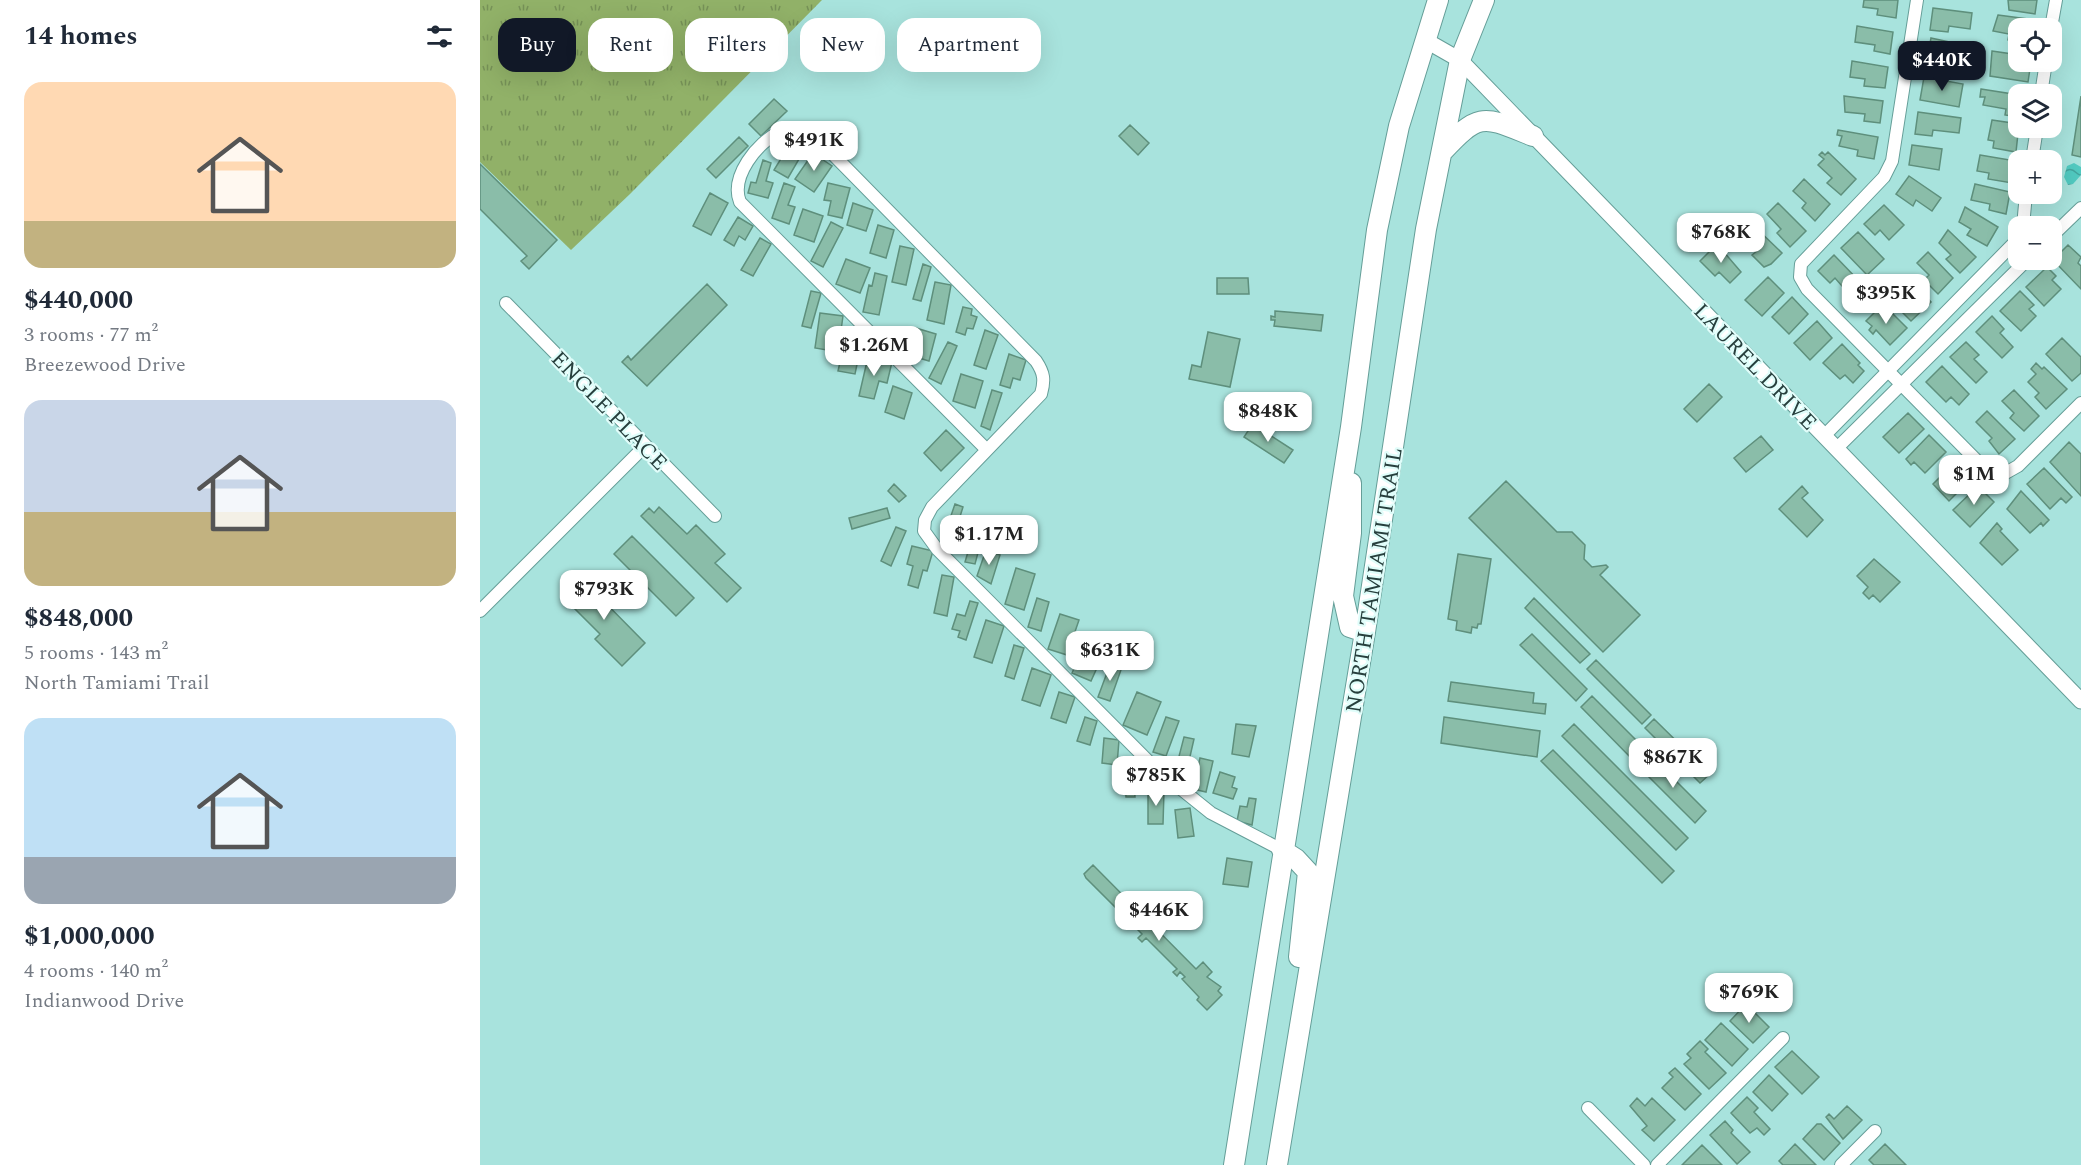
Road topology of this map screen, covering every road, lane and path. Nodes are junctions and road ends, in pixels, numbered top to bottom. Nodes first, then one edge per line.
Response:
1 (1438, 0) edge
2 (1484, 0) edge
3 (1917, 0) edge
4 (2056, 0) edge
5 (2053, 18) edge
6 (1425, 40) junction
7 (1460, 60) junction
8 (1533, 136) junction
9 (1442, 152) junction
10 (2081, 208) edge
11 (2062, 226) edge
12 (2008, 249) edge
13 (2017, 270) edge
14 (506, 303) dead end
15 (1888, 369) junction
16 (1901, 384) junction
17 (2081, 403) edge
18 (1350, 427) junction
19 (1824, 436) junction
20 (645, 446) junction
21 (1836, 449) junction
22 (987, 450) junction
23 (715, 516) dead end
24 (480, 611) edge
25 (1365, 632) junction
26 (2081, 701) edge
27 (1282, 850) junction
28 (1303, 1013) junction
29 (1783, 1038) dead end
30 (1588, 1108) dead end
31 (1875, 1131) dead end
32 (1234, 1165) edge
33 (1277, 1165) edge
34 (1644, 1165) edge
35 (1657, 1165) edge
36 (1841, 1165) edge

1 - 6 main road, NORTH TAMIAMI TRAIL
2 - 7 main road, NORTH TAMIAMI TRAIL
3 - 15 street
4 - 5 street
6 - 7 street, LAUREL DRIVE
6 - 18 main road, NORTH TAMIAMI TRAIL
7 - 8 street, LAUREL DRIVE
7 - 9 main road, NORTH TAMIAMI TRAIL
8 - 9 main road
8 - 19 street, LAUREL DRIVE
9 - 25 main road, NORTH TAMIAMI TRAIL
10 - 11 street
12 - 15 street
13 - 16 street
14 - 20 street, ENGLE PLACE
15 - 16 street
15 - 19 street
16 - 17 street
16 - 21 street
18 - 25 main road
18 - 27 main road, NORTH TAMIAMI TRAIL
19 - 21 street, LAUREL DRIVE
20 - 23 street, ENGLE PLACE
20 - 24 street
21 - 26 street, LAUREL DRIVE
22 - 22 street
22 - 27 street
25 - 28 main road, NORTH TAMIAMI TRAIL
27 - 28 main road
27 - 32 main road, NORTH TAMIAMI TRAIL
28 - 33 main road, NORTH TAMIAMI TRAIL
29 - 35 street
30 - 34 street
31 - 36 street

